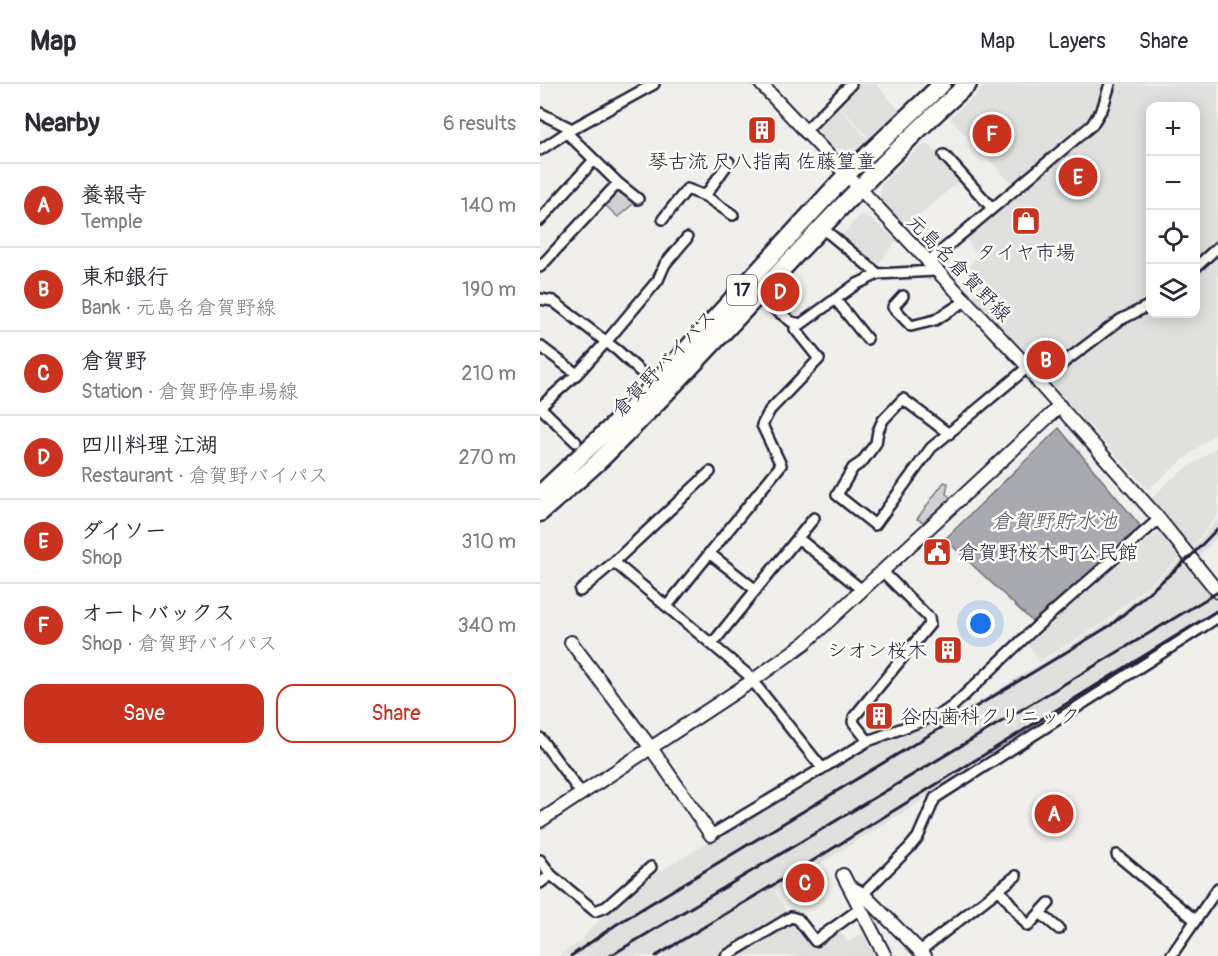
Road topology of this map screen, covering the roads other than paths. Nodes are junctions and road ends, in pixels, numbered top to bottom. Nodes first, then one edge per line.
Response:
1 (654, 84) edge
2 (761, 84) edge
3 (851, 84) edge
4 (942, 84) edge
5 (968, 84) edge
6 (1110, 84) edge
7 (540, 113) edge
8 (570, 131) junction
9 (804, 132) junction
10 (540, 150) edge
11 (944, 155) dead end
12 (594, 160) junction
13 (729, 162) dead end
14 (846, 175) junction
15 (618, 183) junction
16 (858, 189) junction
17 (705, 196) junction
18 (638, 199) dead end
19 (992, 208) junction
20 (733, 215) dead end
21 (663, 219) dead end
22 (540, 220) edge
23 (826, 231) dead end
24 (687, 238) dead end
25 (1218, 247) edge
26 (1199, 264) edge
27 (540, 267) edge
28 (931, 267) junction
29 (878, 274) junction
30 (757, 296) junction
31 (903, 296) dead end
32 (540, 299) edge
33 (835, 299) junction
34 (964, 302) junction
35 (1146, 307) edge
36 (796, 324) junction
37 (867, 339) dead end
38 (606, 342) junction
39 (540, 346) edge
40 (1028, 367) junction
41 (643, 374) dead end
42 (577, 375) junction
43 (1038, 382) junction
44 (1060, 406) junction
45 (540, 407) edge
46 (949, 434) junction
47 (576, 442) dead end
48 (710, 472) dead end
49 (540, 494) edge
50 (540, 513) edge
51 (814, 518) dead end
52 (1159, 519) junction
53 (798, 538) junction
54 (709, 554) junction
55 (614, 562) junction
56 (882, 571) junction
57 (756, 590) junction
58 (862, 590) junction
59 (580, 591) dead end
60 (1218, 592) edge
61 (667, 606) junction
62 (1218, 618) edge
63 (571, 642) dead end
64 (712, 644) junction
65 (752, 681) junction
66 (540, 738) edge
67 (868, 741) junction
68 (651, 748) junction
69 (822, 768) junction
70 (581, 792) junction
71 (540, 821) edge
72 (711, 835) joint
73 (1117, 855) dead end
74 (540, 860) edge
75 (651, 867) dead end
76 (550, 875) junction
77 (843, 875) dead end
78 (1016, 876) dead end
79 (540, 883) edge
80 (850, 887) junction
81 (1218, 888) edge
82 (999, 889) junction
83 (864, 894) junction
84 (1049, 903) dead end
85 (1214, 903) edge
86 (861, 908) junction
87 (1040, 913) junction
88 (1195, 920) junction
89 (1059, 928) dead end
90 (923, 953) edge
91 (726, 956) edge
92 (885, 956) edge
93 (1171, 956) edge

1 - 8 street
2 - 9 street, 元島名倉賀野線
3 - 9 street
4 - 14 highway, 倉賀野バイパス / 17
5 - 16 highway, 倉賀野バイパス / 17
6 - 19 street
7 - 8 street
8 - 10 street
8 - 12 street
9 - 14 street, 元島名倉賀野線
11 - 19 street
12 - 15 street
12 - 22 street
13 - 17 street
14 - 16 street, 元島名倉賀野線
14 - 49 highway, 倉賀野バイパス / 17
15 - 18 street
15 - 27 street
16 - 28 street, 元島名倉賀野線
16 - 30 highway, 倉賀野バイパス / 17
17 - 20 street
17 - 21 street
19 - 28 street
23 - 29 street
24 - 38 street
25 - 26 street
28 - 29 street
28 - 34 street, 元島名倉賀野線
29 - 33 street
30 - 36 street
30 - 50 highway, 倉賀野バイパス / 17
31 - 34 street
32 - 38 street
33 - 36 street
33 - 37 street
34 - 40 street, 元島名倉賀野線
35 - 43 street
36 - 54 street
38 - 41 street
38 - 42 street
39 - 42 street
40 - 43 street, 元島名倉賀野線
40 - 46 street
42 - 45 street
43 - 44 street, 元島名倉賀野線
44 - 52 street, 元島名倉賀野線
44 - 56 street
45 - 47 street
46 - 46 street
48 - 55 street
51 - 53 street
52 - 60 street, 元島名倉賀野線
52 - 67 street
53 - 57 street
53 - 58 street
54 - 57 street
54 - 61 street
55 - 59 street
55 - 61 street
56 - 58 street
56 - 67 street
57 - 64 street
58 - 65 street
61 - 64 street
62 - 83 street
63 - 68 street
64 - 65 street
65 - 68 street
65 - 69 street
66 - 70 street
67 - 69 street
68 - 70 street
68 - 72 street
69 - 72 street
70 - 71 street
73 - 88 street
74 - 76 street
75 - 76 street
76 - 79 street
77 - 80 street
78 - 82 street
80 - 83 street
80 - 86 street
81 - 85 street
82 - 87 street
82 - 90 street
83 - 90 street
84 - 87 street
85 - 88 street
86 - 91 street
86 - 92 street
87 - 89 street
88 - 93 street

